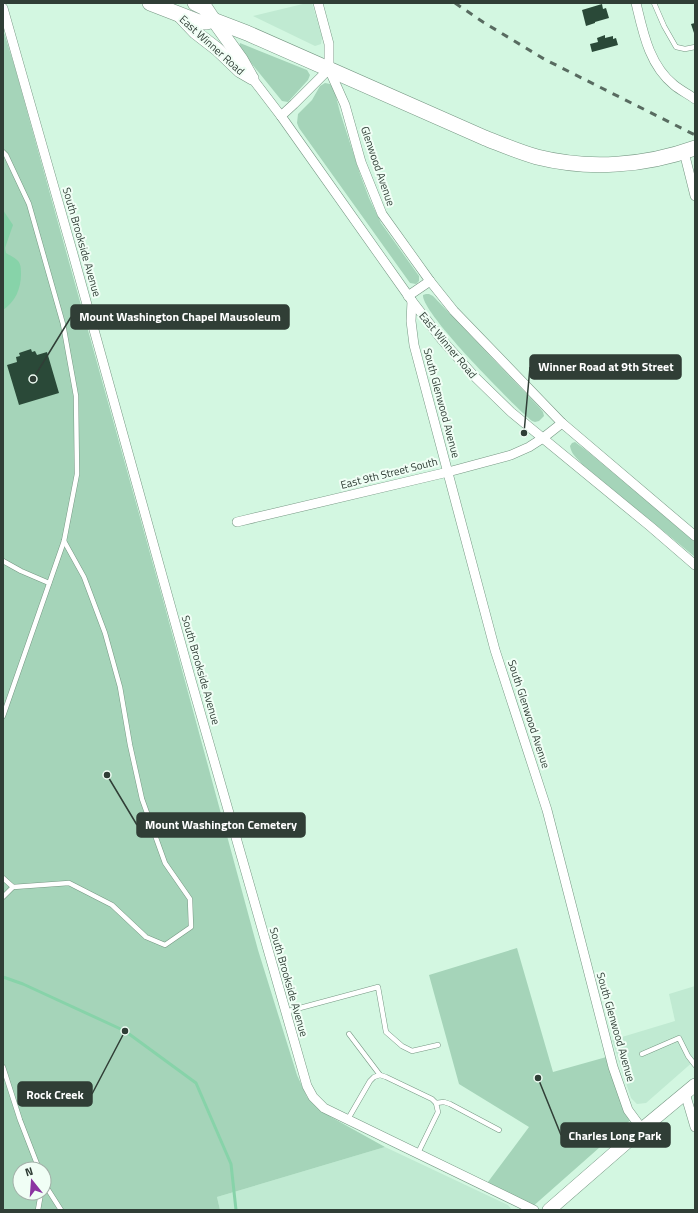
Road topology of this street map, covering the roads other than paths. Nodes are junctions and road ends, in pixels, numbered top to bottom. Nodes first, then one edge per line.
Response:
1 (150, 3) edge
2 (195, 3) edge
3 (318, 3) edge
4 (636, 3) edge
5 (654, 3) edge
6 (3, 8) edge
7 (177, 13) junction
8 (213, 20) junction
9 (695, 47) edge
10 (329, 69) junction
11 (252, 78) junction
12 (695, 99) edge
13 (281, 116) junction
14 (3, 152) edge
15 (689, 155) edge
16 (695, 196) edge
17 (430, 281) junction
18 (410, 299) junction
19 (562, 423) junction
20 (543, 438) junction
21 (448, 472) junction
22 (237, 522) dead end
23 (695, 536) edge
24 (64, 541) junction
25 (3, 561) edge
26 (695, 565) edge
27 (49, 583) junction
28 (3, 716) edge
29 (3, 878) edge
30 (13, 887) junction
31 (3, 897) edge
32 (285, 1012) junction
33 (349, 1034) dead end
34 (438, 1045) dead end
35 (642, 1054) dead end
36 (695, 1065) edge
37 (3, 1067) edge
38 (380, 1076) junction
39 (690, 1089) edge
40 (436, 1103) junction
41 (348, 1119) junction
42 (695, 1127) edge
43 (642, 1129) junction
44 (499, 1130) dead end
45 (418, 1153) junction
46 (37, 1161) edge
47 (52, 1196) edge
48 (61, 1210) edge
49 (534, 1210) edge
50 (549, 1210) edge

1 - 7 main road, East Winner Road
2 - 8 main road, East Winner Road
3 - 10 street
4 - 12 street
5 - 9 lane
6 - 32 street, South Brookside Avenue
7 - 8 main road
7 - 11 main road, East Winner Road
8 - 10 main road
8 - 11 main road, East Winner Road
10 - 13 street
10 - 15 main road
10 - 17 street, Glenwood Avenue
11 - 13 street, East Winner Road
13 - 18 street, East Winner Road
14 - 24 lane
15 - 16 street
17 - 18 street
17 - 19 street
18 - 20 street, East Winner Road
18 - 21 street, South Glenwood Avenue
19 - 20 street, East 9th Street South
19 - 23 street
20 - 21 street, East 9th Street South
20 - 26 street, East Winner Road
21 - 22 street, East 9th Street South
21 - 43 street, South Glenwood Avenue
24 - 27 lane
24 - 30 lane
25 - 27 lane
27 - 28 lane
29 - 30 lane
30 - 31 lane
32 - 34 lane
32 - 41 street, South Brookside Avenue
33 - 38 lane
35 - 36 lane
37 - 46 lane
38 - 40 lane
38 - 41 lane
39 - 42 street
39 - 43 main road
40 - 44 lane
40 - 45 lane
41 - 45 street, South Brookside Avenue
43 - 50 main road
45 - 49 street, South Brookside Avenue
47 - 48 lane

